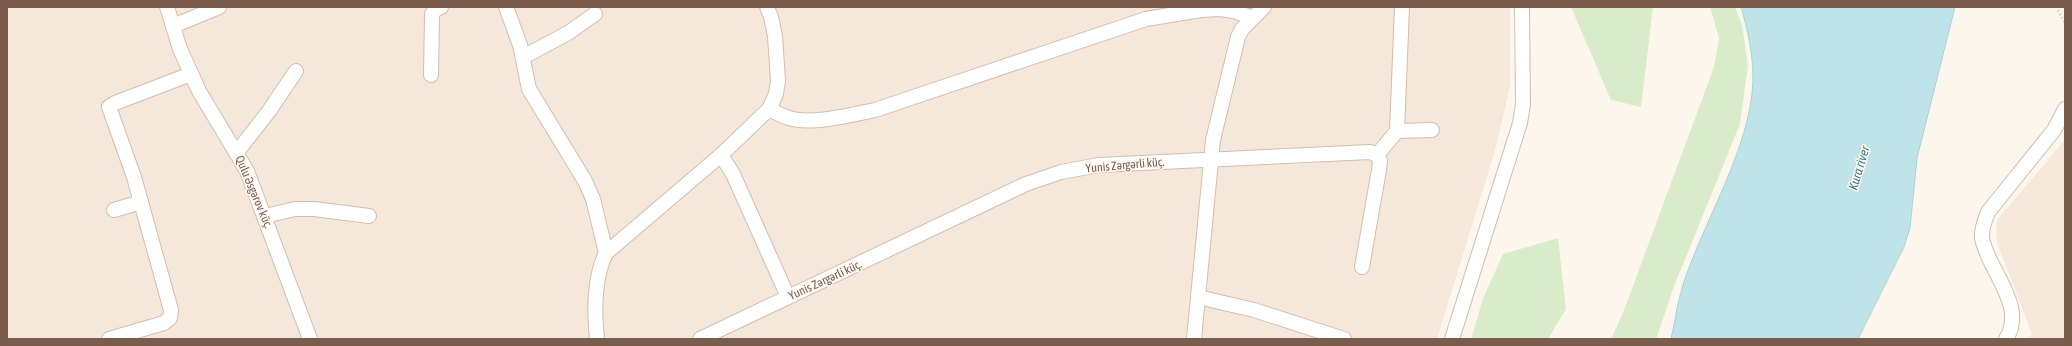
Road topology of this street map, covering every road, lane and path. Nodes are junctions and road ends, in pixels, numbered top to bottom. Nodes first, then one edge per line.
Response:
1 (167, 7) edge
2 (219, 7) edge
3 (441, 7) edge
4 (506, 7) edge
5 (766, 7) edge
6 (1264, 7) edge
7 (1402, 7) edge
8 (1522, 7) edge
9 (2056, 7) edge
10 (595, 14) dead end
11 (1253, 18) junction
12 (2065, 23) edge
13 (172, 26) junction
14 (523, 57) junction
15 (296, 72) dead end
16 (191, 74) junction
17 (431, 76) dead end
18 (769, 109) junction
19 (2065, 109) edge
20 (1432, 130) dead end
21 (1397, 131) junction
22 (237, 152) junction
23 (720, 155) junction
24 (1377, 155) junction
25 (1210, 159) junction
26 (141, 202) junction
27 (114, 210) dead end
28 (264, 216) junction
29 (369, 216) dead end
30 (606, 253) junction
31 (1362, 267) dead end
32 (788, 297) junction
33 (1198, 297) junction
34 (109, 339) edge
35 (310, 339) edge
36 (597, 339) edge
37 (700, 339) edge
38 (1194, 339) edge
39 (1344, 339) edge
40 (1452, 339) edge
41 (2006, 339) edge

1 - 13 street, Qulu Əsgərov küç.
2 - 13 street
3 - 17 street
4 - 14 street
5 - 18 street
6 - 11 street
7 - 21 street
8 - 40 street
9 - 12 path
10 - 14 street
11 - 18 street
11 - 25 street
13 - 16 street, Qulu Əsgərov küç.
14 - 30 street
15 - 22 street
16 - 22 street, Qulu Əsgərov küç.
16 - 26 street
18 - 23 street
19 - 41 street
20 - 21 street
21 - 24 street
22 - 28 street, Qulu Əsgərov küç.
23 - 30 street
23 - 32 street
24 - 25 street, Yunis Zərgərli küç.
24 - 31 street
25 - 32 street, Yunis Zərgərli küç.
25 - 33 street
26 - 27 street
26 - 34 street
28 - 29 street
28 - 35 street, Qulu Əsgərov küç.
30 - 36 street
32 - 37 street, Yunis Zərgərli küç.
33 - 38 street
33 - 39 street

